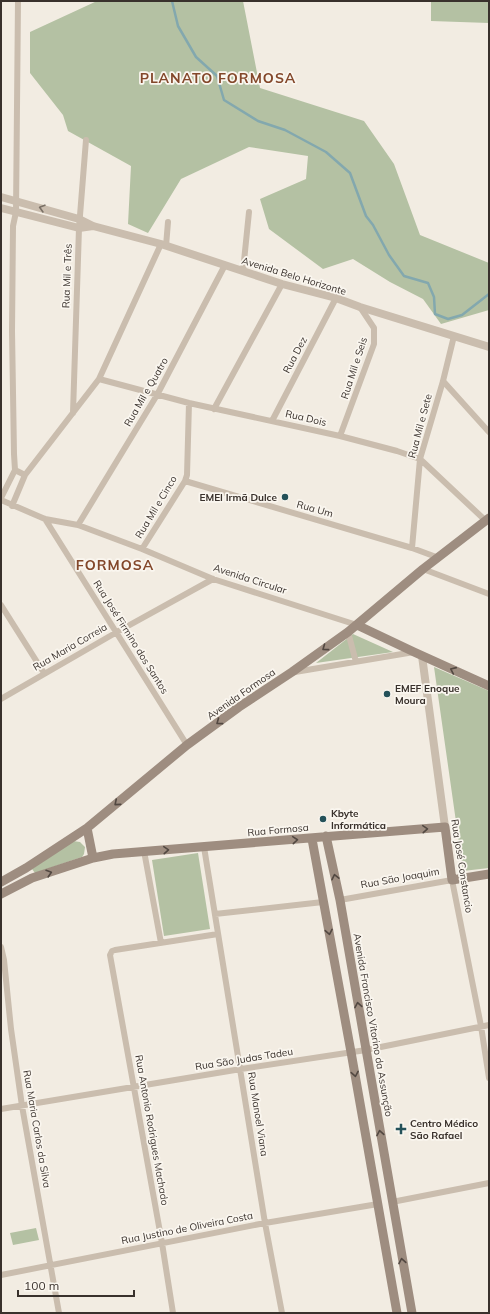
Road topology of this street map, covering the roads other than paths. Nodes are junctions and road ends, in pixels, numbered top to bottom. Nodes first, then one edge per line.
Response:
1 (18, 1) edge
2 (86, 140) dead end
3 (1, 197) edge
4 (16, 201) junction
5 (1, 208) edge
6 (16, 212) junction
7 (249, 212) dead end
8 (79, 219) junction
9 (168, 222) dead end
10 (93, 226) junction
11 (78, 228) junction
12 (164, 245) junction
13 (225, 265) junction
14 (243, 271) junction
15 (282, 284) junction
16 (336, 298) junction
17 (360, 307) junction
18 (454, 336) junction
19 (489, 347) edge
20 (99, 378) junction
21 (443, 381) junction
22 (158, 395) junction
23 (189, 403) junction
24 (214, 409) junction
25 (72, 413) junction
26 (272, 420) junction
27 (489, 432) edge
28 (340, 436) junction
29 (420, 459) junction
30 (15, 470) junction
31 (25, 475) junction
32 (185, 481) junction
33 (1, 499) edge
34 (12, 506) junction
35 (45, 519) junction
36 (488, 520) edge
37 (78, 525) junction
38 (412, 548) junction
39 (142, 549) junction
40 (439, 558) junction
41 (423, 569) junction
42 (213, 579) junction
43 (489, 594) edge
44 (1, 605) edge
45 (357, 625) junction
46 (117, 632) junction
47 (348, 632) junction
48 (418, 654) junction
49 (356, 662) junction
50 (292, 672) junction
51 (44, 673) junction
52 (489, 686) edge
53 (1, 698) edge
54 (187, 745) junction
55 (445, 827) junction
56 (87, 828) junction
57 (326, 836) junction
58 (312, 839) junction
59 (204, 848) junction
60 (144, 851) junction
61 (93, 858) junction
62 (26, 868) junction
63 (489, 874) edge
64 (32, 878) junction
65 (452, 880) junction
66 (1, 882) edge
67 (1, 894) edge
68 (340, 900) junction
69 (323, 902) junction
70 (215, 914) junction
71 (218, 934) junction
72 (161, 943) junction
73 (1, 947) edge
74 (489, 1025) edge
75 (481, 1026) junction
76 (366, 1050) junction
77 (351, 1052) junction
78 (241, 1069) junction
79 (489, 1078) edge
80 (135, 1087) junction
81 (22, 1106) junction
82 (1, 1109) edge
83 (489, 1183) edge
84 (392, 1202) junction
85 (378, 1204) junction
86 (265, 1223) junction
87 (162, 1243) junction
88 (51, 1265) junction
89 (1, 1275) edge
90 (405, 1279) junction
91 (392, 1280) junction
92 (59, 1313) edge
93 (172, 1313) edge
94 (282, 1313) edge
95 (397, 1313) edge
96 (412, 1313) edge

1 - 4 street
2 - 8 street, Rua Mil e Três
3 - 4 street, Avenida Belo Horizonte
4 - 6 street
8 -> 4 street, Avenida Belo Horizonte
5 - 6 street, Avenida Belo Horizonte
6 - 11 street, Avenida Belo Horizonte
6 - 30 street
7 - 14 street
8 - 10 street, Avenida Belo Horizonte
8 - 11 street, Rua Mil e Três
9 - 12 street
10 - 11 street, Avenida Belo Horizonte
10 - 12 street, Avenida Belo Horizonte
11 - 25 street, Rua Mil e Três
12 - 13 street, Avenida Belo Horizonte
12 - 20 street
13 - 14 street, Avenida Belo Horizonte
13 - 22 street, Rua Mil e Quatro
14 - 15 street, Avenida Belo Horizonte
15 - 16 street, Avenida Belo Horizonte
15 - 24 street
16 - 17 street, Avenida Belo Horizonte
16 - 26 street, Rua Dez
17 - 18 street, Avenida Belo Horizonte
17 - 28 street, Rua Mil e Seis
18 - 19 street, Avenida Belo Horizonte
18 - 21 street, Rua Mil e Sete
20 - 22 street, Rua Dois
20 - 25 street
21 - 27 street
21 - 29 street, Rua Mil e Sete
22 - 23 street, Rua Dois
22 - 37 street, Rua Mil e Quatro
23 - 24 street, Rua Dois
23 - 32 street, Rua Mil e Cinco
24 - 26 street, Rua Dois
25 - 31 street
26 - 28 street, Rua Dois
28 - 29 street, Rua Dois
29 - 36 street, Rua Dois
29 - 38 street, Rua Mil e Sete
30 - 31 street
30 - 33 street
31 - 34 street
32 - 38 street, Rua Um
32 - 39 street, Rua Mil e Cinco
33 - 34 street, Avenida Circular
34 - 35 street, Avenida Circular
35 - 37 street, Avenida Circular
35 - 46 street, Rua José Firmino dos Santos
36 - 40 main road, Avenida Formosa
37 - 39 street, Avenida Circular
38 - 40 street, Rua Um
39 - 42 street, Avenida Circular
40 - 41 main road, Avenida Formosa
41 - 43 street
41 - 45 main road, Avenida Formosa
42 - 45 street, Avenida Circular
42 - 46 street, Rua Maria Correia
44 - 51 street
45 - 47 main road, Avenida Formosa
45 - 48 main road, Avenida Circular
46 - 51 street, Rua Maria Correia
46 - 54 street, Rua José Firmino dos Santos
47 - 49 street
47 -> 50 main road, Avenida Formosa
48 - 49 street
52 -> 48 main road, Avenida Circular
48 - 55 street, Rua José Constancio
49 - 50 street
50 -> 54 main road, Avenida Formosa
51 - 53 street, Rua Maria Correia
54 -> 56 main road, Avenida Formosa
57 -> 55 main road, Rua Formosa
55 - 65 main road, Rua José Constancio
56 - 61 main road
56 - 62 main road, Avenida Formosa
57 - 58 main road, Rua Formosa
68 -> 57 main road, Avenida Francisco Vitorino da Assunção
59 -> 58 main road, Rua Formosa
58 - 69 main road
60 -> 59 main road, Rua Formosa
59 - 70 street, Rua Manoel Viana
60 - 61 main road, Rua Formosa
60 - 72 street
64 -> 61 main road
62 - 64 main road
62 - 66 main road, Avenida Formosa
63 - 65 main road, Rua São Joaquim
64 - 67 main road
65 - 68 street, Rua São Joaquim
65 - 75 street, Rua José Constancio
76 -> 68 main road, Avenida Francisco Vitorino da Assunção
69 - 70 street
69 -> 77 main road
70 - 71 street, Rua Manoel Viana
71 - 72 street
71 - 78 street, Rua Manoel Viana
72 - 80 street, Rua Antonio Rodrigues Machado
73 - 81 street, Rua Maria Carlos da Silva
74 - 75 street, Rua São Judas Tadeu
75 - 76 street, Rua São Judas Tadeu
75 - 79 street, Rua José Constancio
76 - 77 street, Rua São Judas Tadeu
84 -> 76 main road, Avenida Francisco Vitorino da Assunção
77 - 78 street, Rua São Judas Tadeu
77 -> 85 main road
78 - 80 street, Rua São Judas Tadeu
78 - 86 street, Rua Manoel Viana
80 - 81 street, Rua São Judas Tadeu
80 - 87 street, Rua Antonio Rodrigues Machado
81 - 82 street, Rua São Judas Tadeu
81 - 88 street, Rua Maria Carlos da Silva
83 - 84 street
90 -> 84 main road, Avenida Francisco Vitorino da Assunção
85 - 86 street, Rua Justino de Oliveira Costa
85 - 91 main road
86 - 87 street, Rua Justino de Oliveira Costa
86 - 94 street, Rua Manoel Viana
87 - 88 street, Rua Justino de Oliveira Costa
87 - 93 street, Rua Antonio Rodrigues Machado
88 - 89 street, Rua Justino de Oliveira Costa
88 - 92 street, Rua Maria Carlos da Silva
90 - 91 main road
90 - 96 main road, Avenida Francisco Vitorino da Assunção
91 - 95 main road

